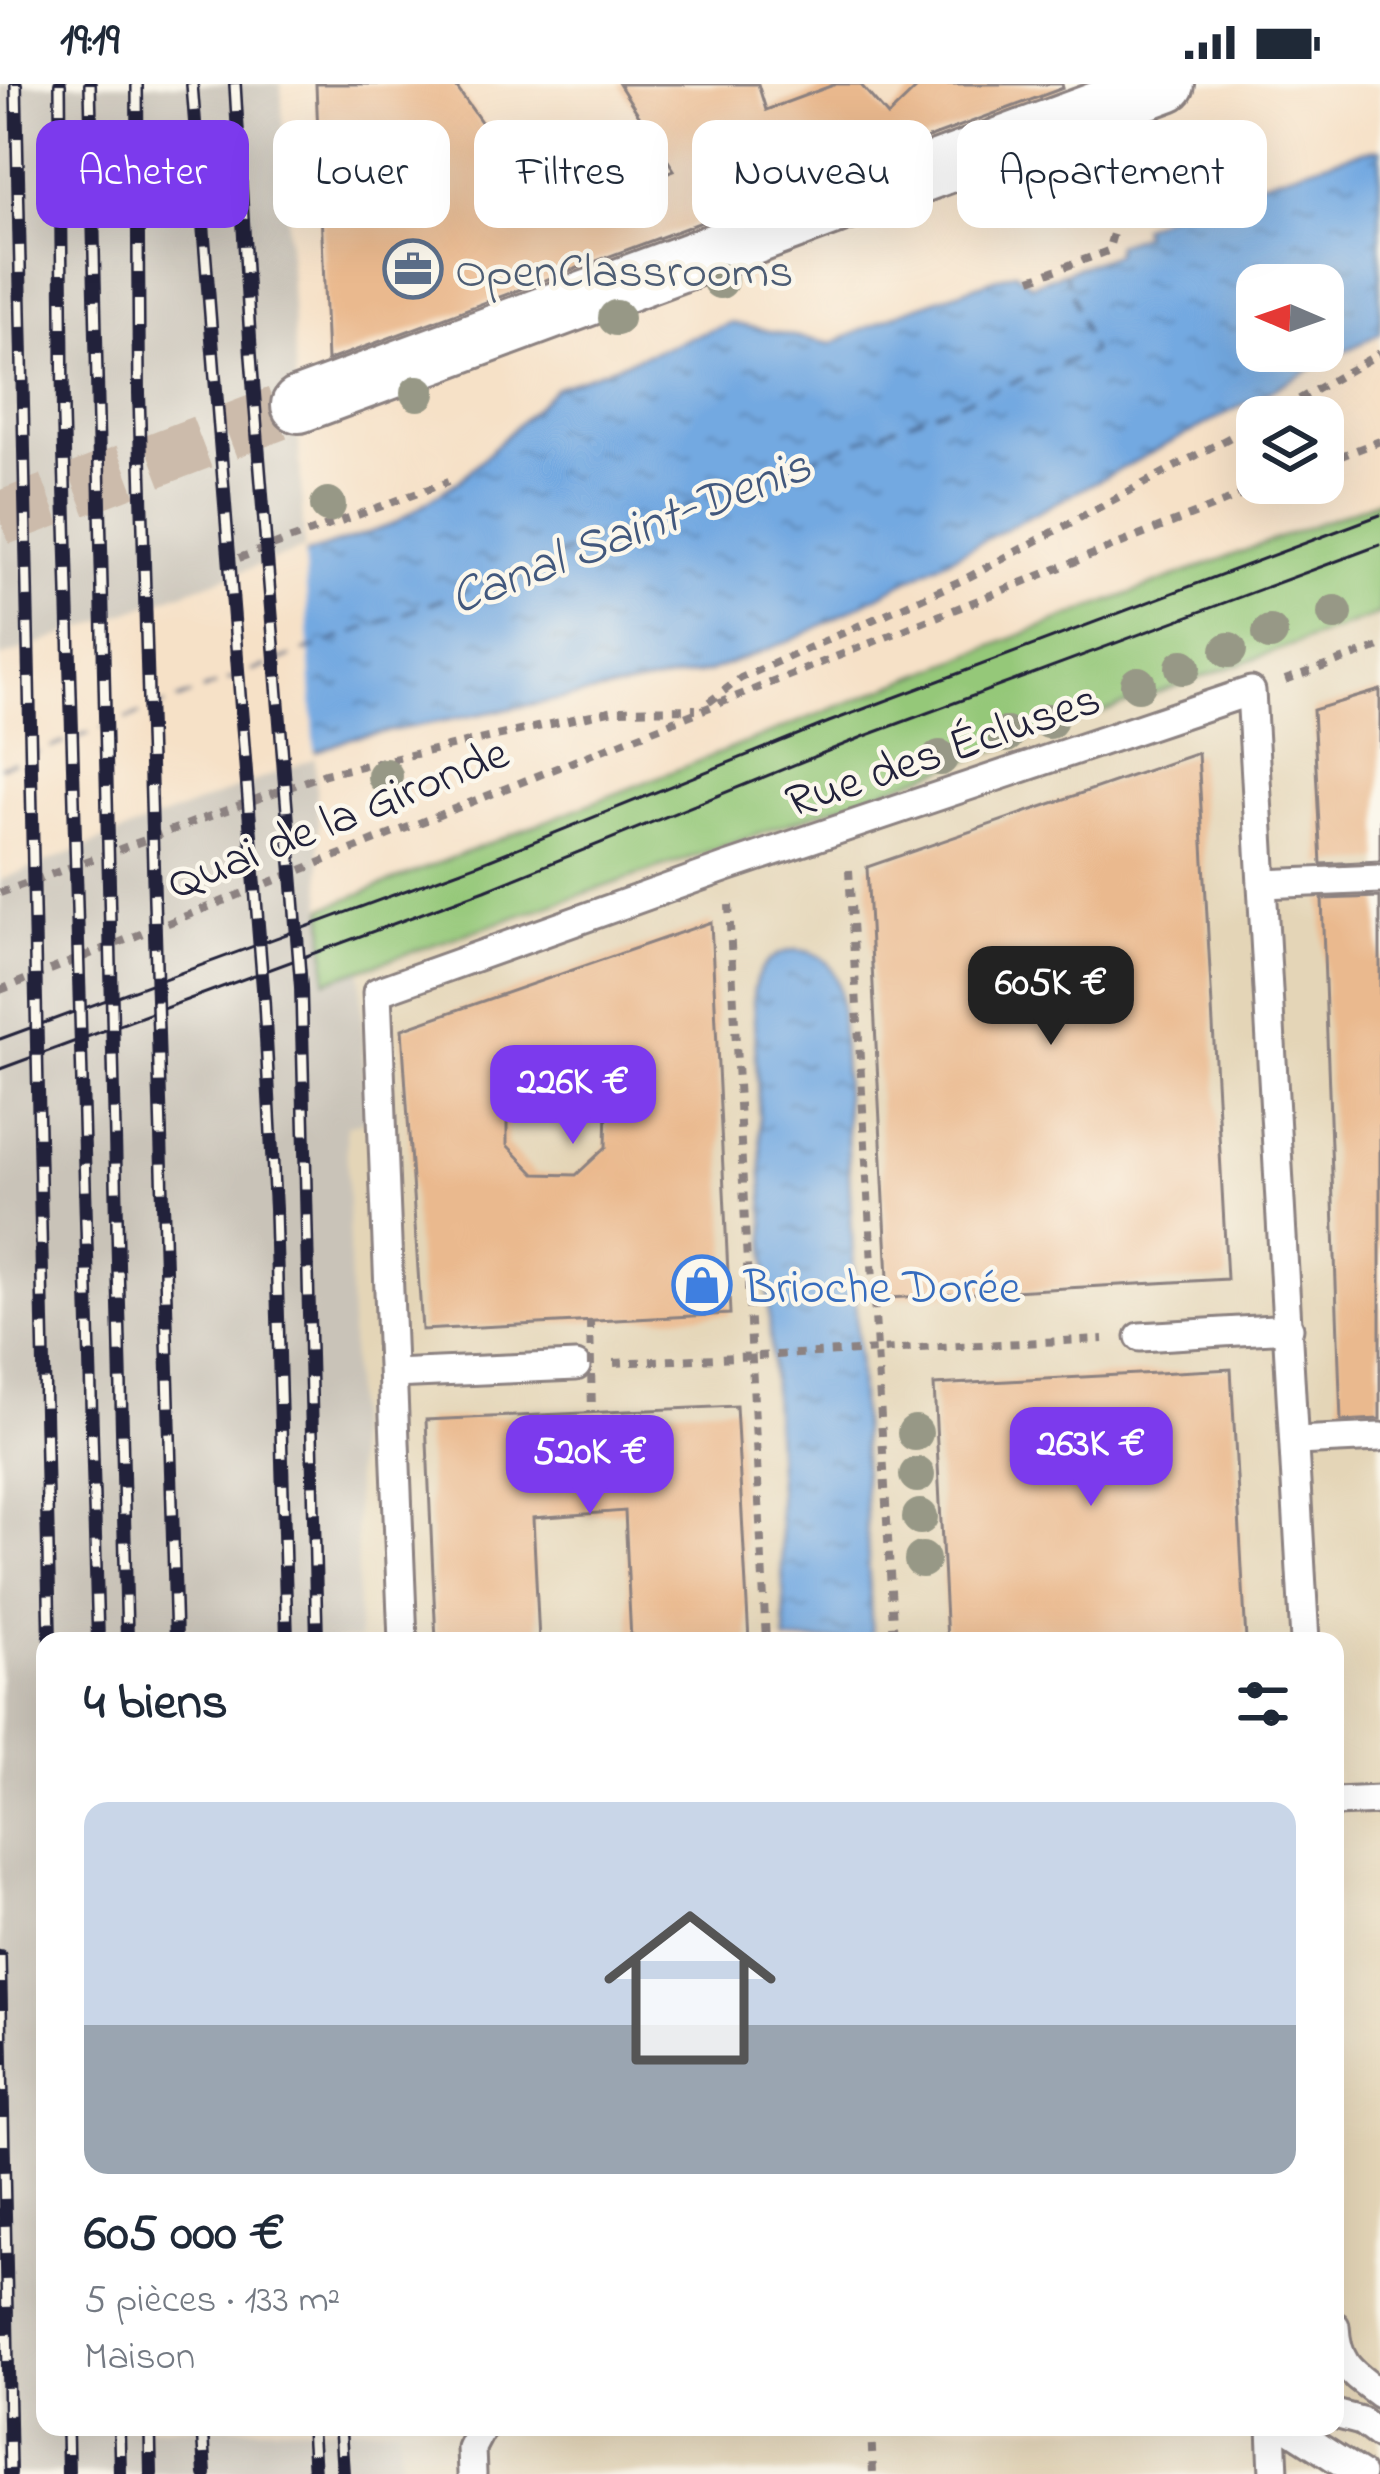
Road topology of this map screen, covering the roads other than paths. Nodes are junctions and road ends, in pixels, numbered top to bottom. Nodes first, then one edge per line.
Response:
1 (1167, 84) edge
2 (299, 404) tunnel mouth
3 (1380, 879) edge
4 (1263, 884) junction
5 (1289, 1328) junction
6 (1140, 1337) road end
7 (576, 1366) road end
8 (393, 1375) junction
9 (1380, 1437) edge
10 (1296, 1441) junction
11 (403, 1632) edge
12 (1305, 1632) edge
13 (1380, 1800) edge
14 (1344, 1802) edge
15 (1344, 2365) edge
16 (1380, 2394) edge
17 (1344, 2417) edge
18 (1380, 2435) edge
19 (477, 2436) edge
20 (1272, 2436) edge
21 (1301, 2436) edge
22 (472, 2474) edge
23 (1274, 2474) edge
24 (1360, 2474) edge

1 - 2 street
3 - 4 lane
4 - 5 lane
4 - 8 lane, Rue des Écluses
5 - 6 lane
5 - 10 lane
7 - 8 lane
8 - 11 lane, Rue des Écluses
9 - 10 lane
10 - 12 lane
13 - 14 lane
15 - 16 lane
17 - 18 lane
19 - 22 lane
20 - 23 lane
21 - 24 lane

